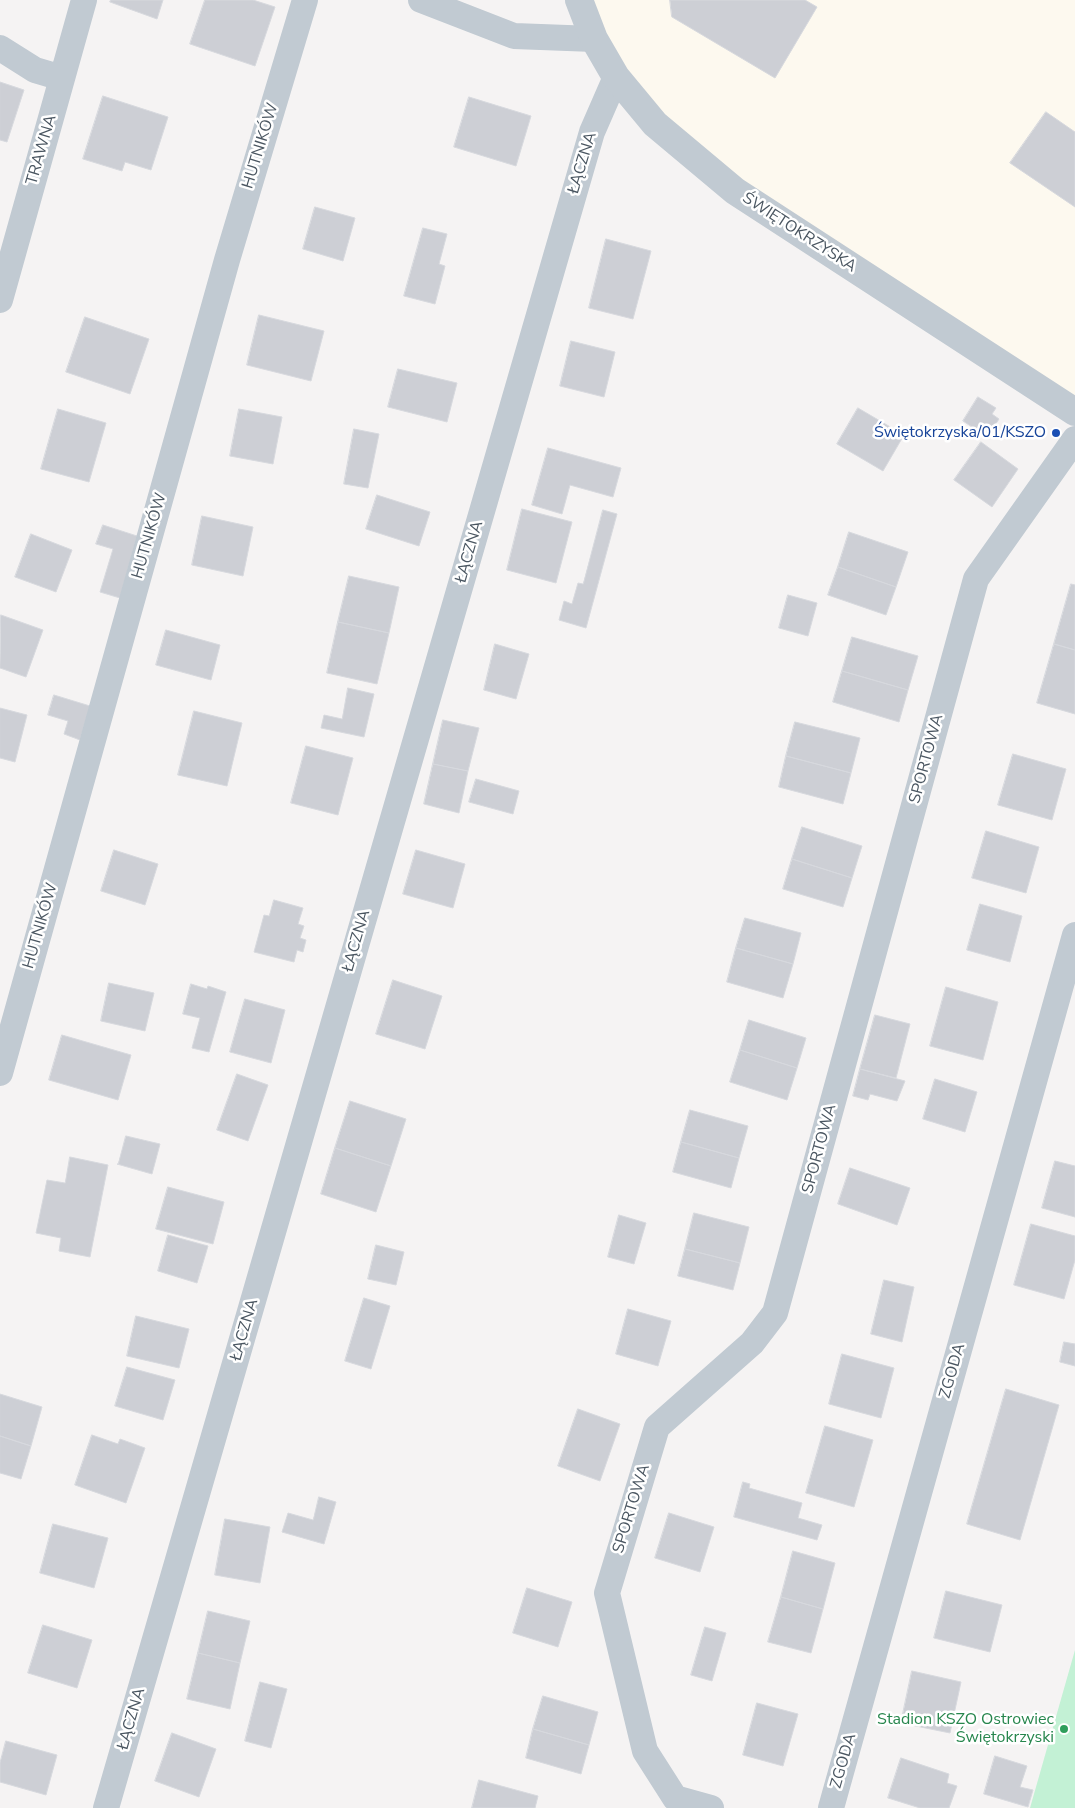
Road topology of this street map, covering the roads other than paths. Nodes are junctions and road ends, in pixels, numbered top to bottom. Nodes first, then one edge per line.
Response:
1 (84, 0) edge
2 (305, 0) edge
3 (421, 0) edge
4 (579, 0) edge
5 (594, 39) junction
6 (0, 48) edge
7 (616, 77) junction
8 (62, 78) junction
9 (0, 300) edge
10 (1075, 412) edge
11 (1075, 439) edge
12 (1075, 935) edge
13 (0, 1073) edge
14 (106, 1808) edge
15 (711, 1808) edge
16 (831, 1808) edge

1 - 8 street, TRAWNA
2 - 13 street, HUTNIKÓW
3 - 5 street
4 - 5 street, ŚWIĘTOKRZYSKA
5 - 7 street, ŚWIĘTOKRZYSKA
6 - 8 street
7 - 10 street, ŚWIĘTOKRZYSKA
7 - 14 street, ŁĄCZNA
8 - 9 street, TRAWNA
11 - 15 street, SPORTOWA
12 - 16 street, ZGODA

